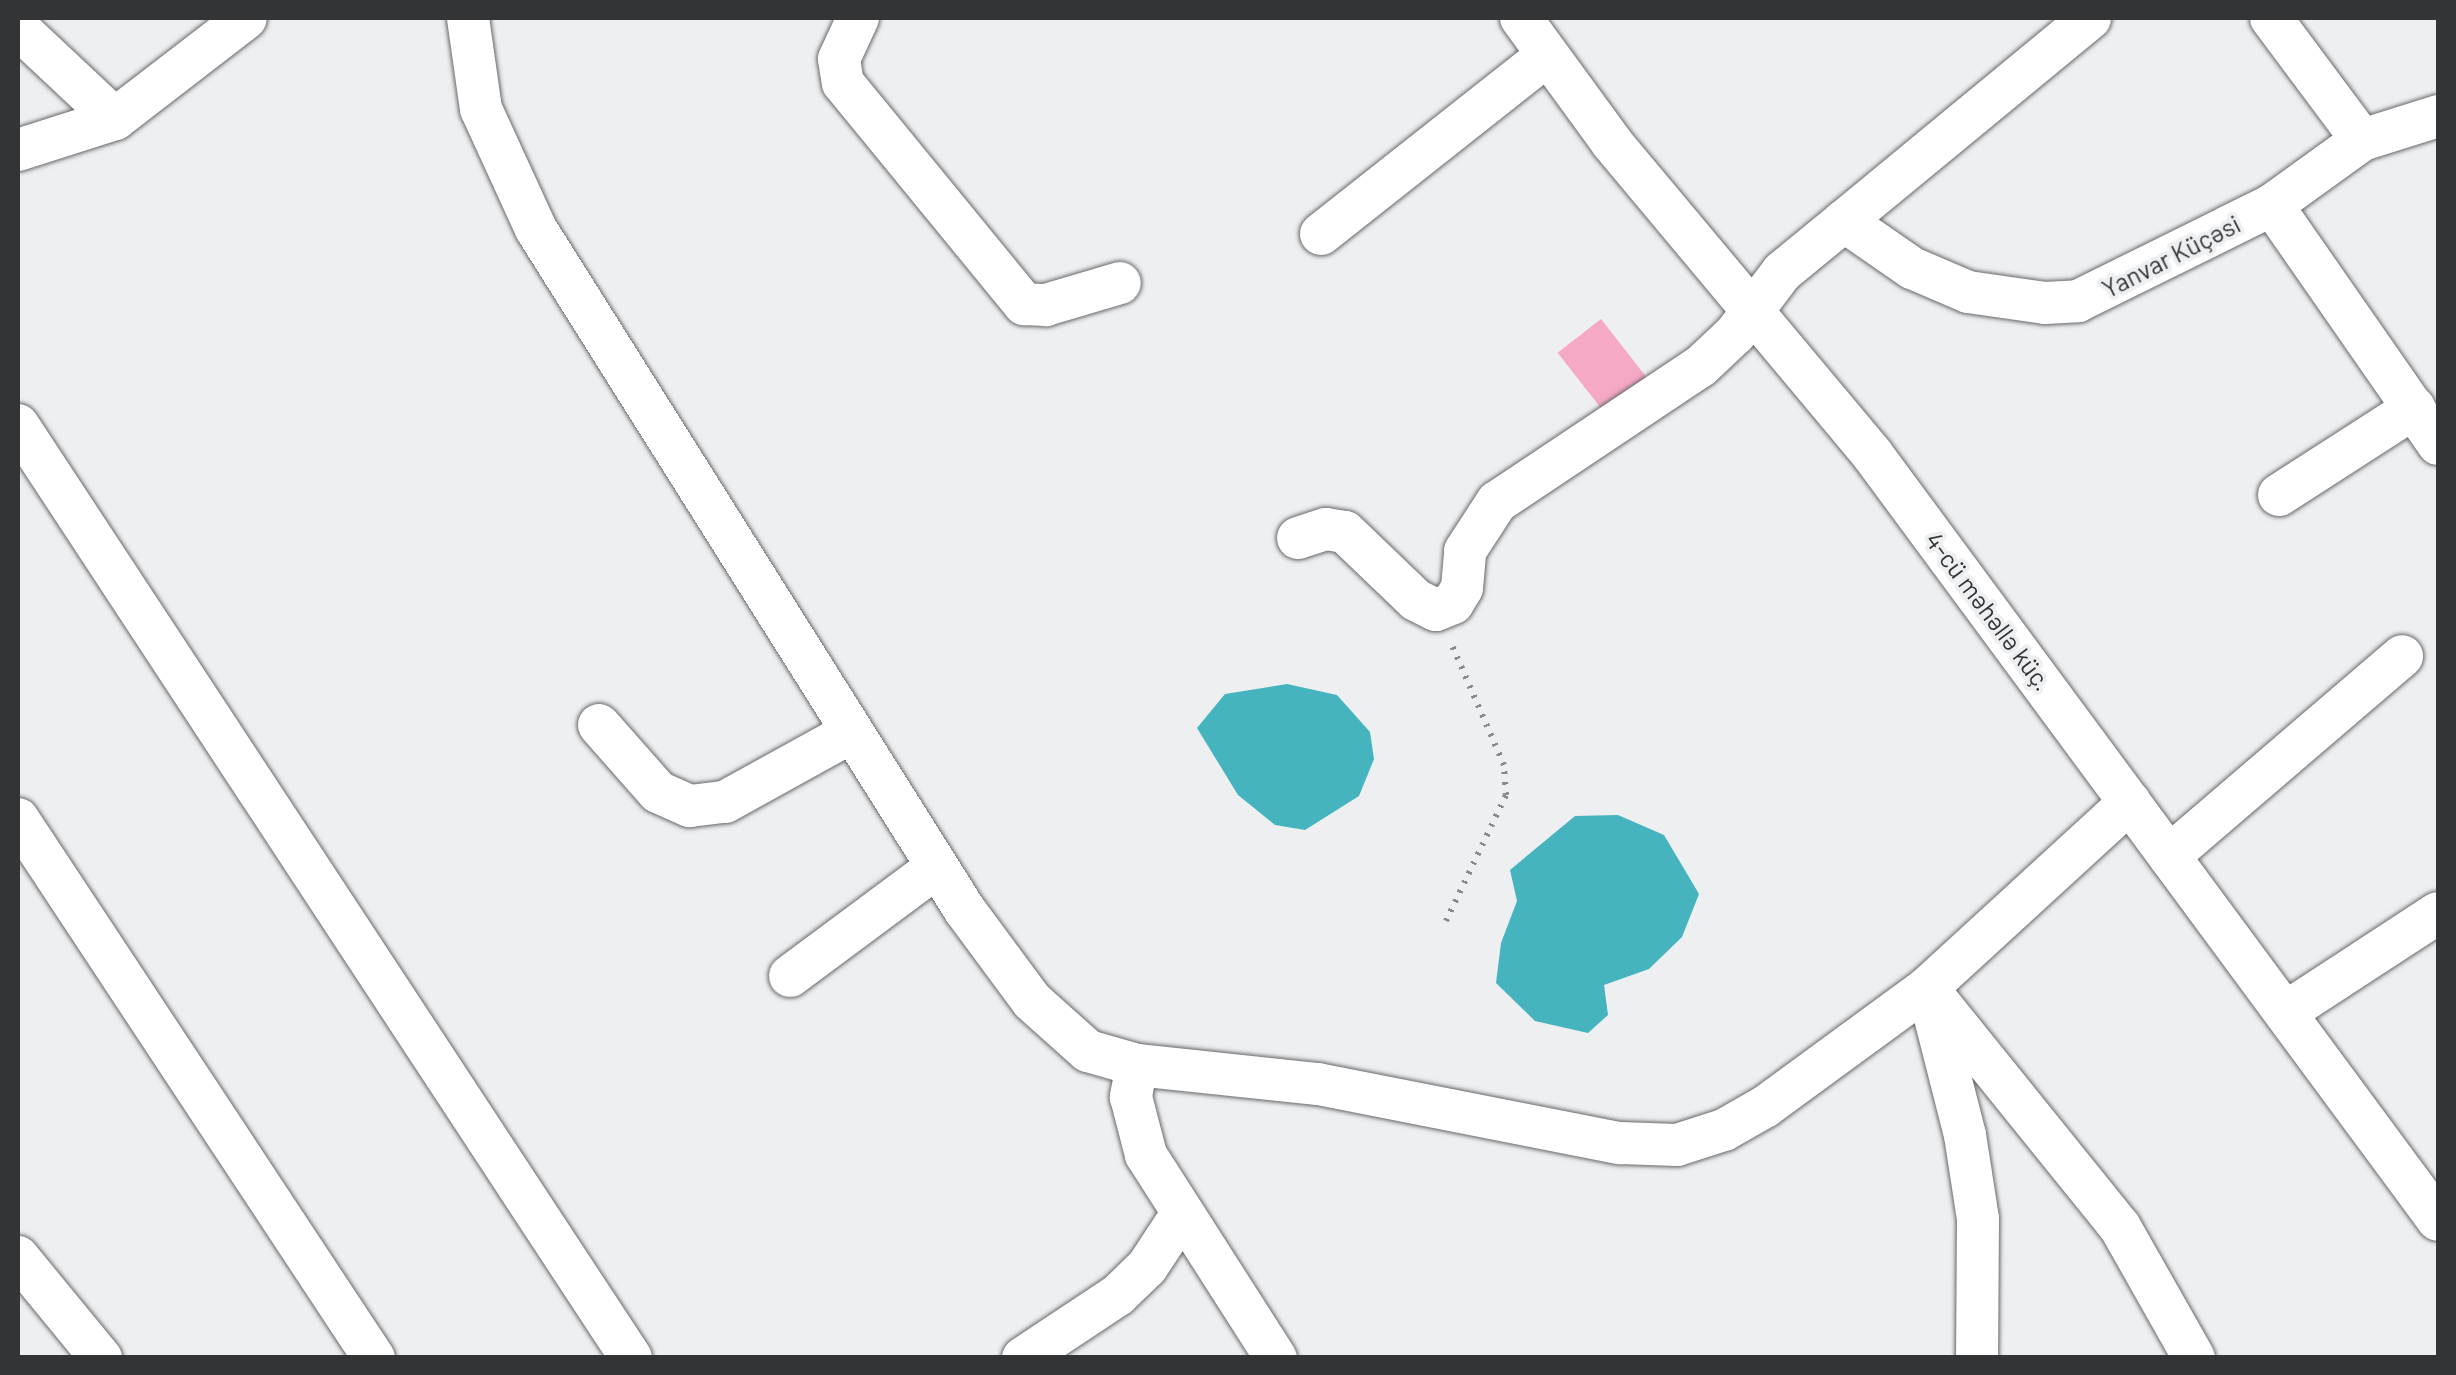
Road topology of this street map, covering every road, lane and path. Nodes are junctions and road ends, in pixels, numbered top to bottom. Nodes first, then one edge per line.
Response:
1 (246, 18) edge
2 (468, 18) edge
3 (858, 18) edge
4 (1521, 18) edge
5 (2090, 18) edge
6 (2272, 18) edge
7 (18, 28) edge
8 (1546, 56) junction
9 (2438, 116) edge
10 (115, 120) junction
11 (2362, 140) junction
12 (18, 150) edge
13 (2272, 205) junction
14 (1844, 222) junction
15 (1321, 234) dead end
16 (1120, 282) dead end
17 (1754, 310) junction
18 (2414, 408) junction
19 (18, 425) edge
20 (2438, 444) edge
21 (2279, 495) dead end
22 (1298, 538) dead end
23 (1436, 610) junction
24 (2402, 656) dead end
25 (599, 725) dead end
26 (852, 732) junction
27 (2130, 802) junction
28 (18, 819) edge
29 (2169, 856) junction
30 (937, 866) junction
31 (2438, 913) edge
32 (1446, 921) dead end
33 (790, 976) dead end
34 (1927, 988) junction
35 (2286, 1012) junction
36 (1136, 1065) junction
37 (2435, 1207) edge
38 (1182, 1214) junction
39 (18, 1257) edge
40 (101, 1358) edge
41 (374, 1358) edge
42 (631, 1358) edge
43 (1023, 1358) edge
44 (1276, 1358) edge
45 (1977, 1358) edge
46 (2194, 1358) edge

1 - 10 street
2 - 26 street
3 - 16 street
4 - 8 street, 4-cü məhəllə küç.
5 - 14 street
6 - 11 street
7 - 10 street
8 - 15 street
8 - 17 street, 4-cü məhəllə küç.
9 - 11 street, Yanvar Küçəsi
10 - 12 street
11 - 13 street, Yanvar Küçəsi
13 - 14 street, Yanvar Küçəsi
13 - 18 street
14 - 17 street
17 - 23 street
17 - 27 street, 4-cü məhəllə küç.
18 - 20 street
18 - 21 street
19 - 42 street
22 - 23 street
23 - 32 path
24 - 29 street
25 - 26 street
26 - 30 street
27 - 29 street, 4-cü məhəllə küç.
27 - 34 street
28 - 41 street
29 - 35 street, 4-cü məhəllə küç.
30 - 33 street
30 - 36 street
31 - 35 street
34 - 36 street
34 - 45 street
34 - 46 street
35 - 37 street, 4-cü məhəllə küç.
36 - 38 street
38 - 43 street
38 - 44 street
39 - 40 street

